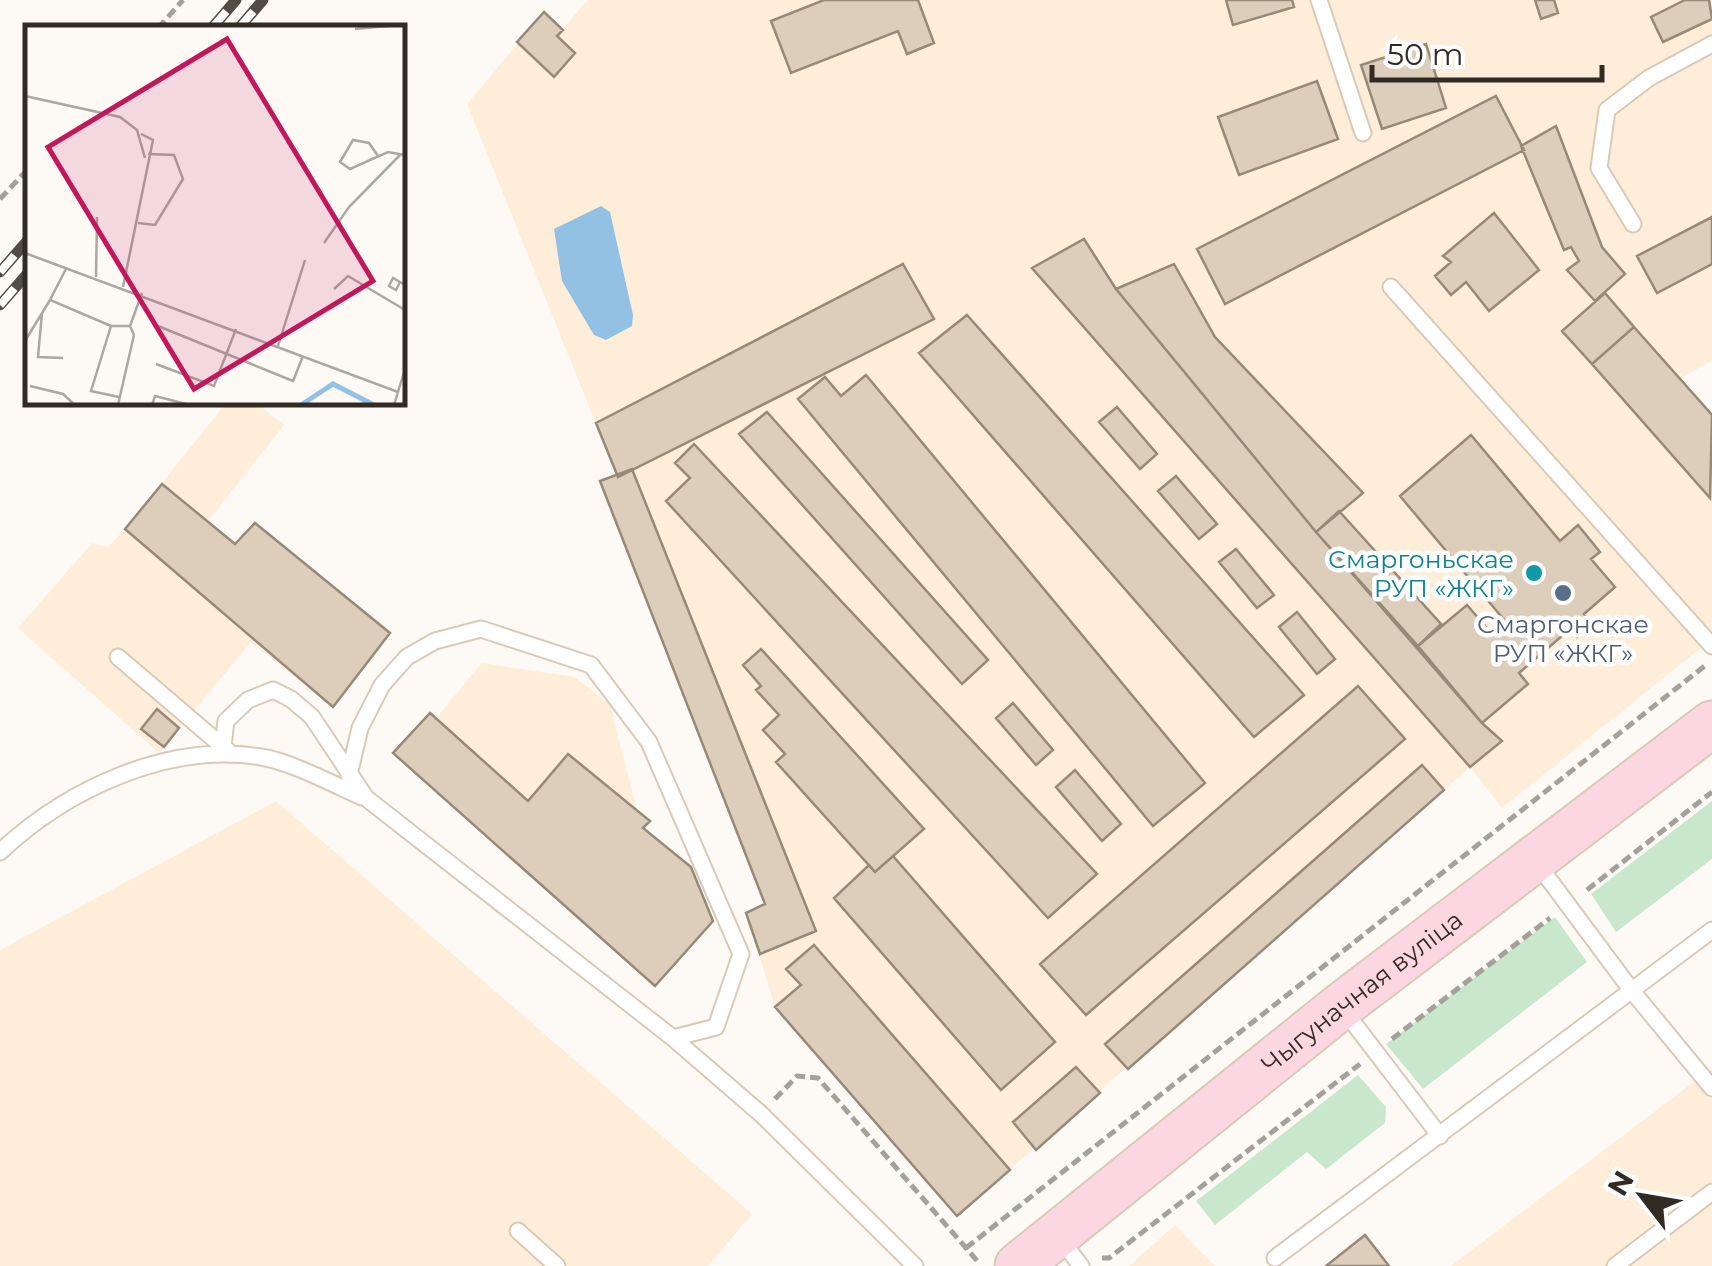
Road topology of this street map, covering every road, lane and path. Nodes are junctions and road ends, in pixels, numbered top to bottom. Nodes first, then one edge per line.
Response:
1 (183, 0) edge
2 (1320, 0) edge
3 (161, 25) edge
4 (1712, 44) edge
5 (1363, 133) dead end
6 (25, 172) edge
7 (0, 200) edge
8 (1633, 224) dead end
9 (1391, 287) dead end
10 (1712, 646) edge
11 (118, 657) dead end
12 (1712, 660) edge
13 (1712, 724) edge
14 (229, 751) junction
15 (349, 775) junction
16 (1712, 792) edge
17 (366, 798) junction
18 (0, 852) edge
19 (1534, 860) junction
20 (1569, 904) junction
21 (1712, 930) edge
22 (1632, 990) junction
23 (1341, 1006) junction
24 (673, 1038) junction
25 (1376, 1052) junction
26 (1712, 1088) edge
27 (761, 1114) junction
28 (1440, 1136) junction
29 (1712, 1192) edge
30 (518, 1231) dead end
31 (966, 1248) junction
32 (1072, 1255) edge
33 (1275, 1258) dead end
34 (557, 1266) edge
35 (915, 1266) edge
36 (982, 1266) edge
37 (1018, 1266) edge
38 (1616, 1266) edge

1 - 3 path
2 - 5 lane
4 - 8 lane
6 - 7 path
9 - 10 lane
11 - 14 lane
12 - 31 path
13 - 19 street, Чыгуначная вуліца
14 - 15 lane
14 - 17 lane
14 - 18 lane
15 - 17 lane
15 - 24 lane
16 - 20 path
17 - 24 lane
19 - 20 lane
19 - 23 street, Чыгуначная вуліца
20 - 22 lane
20 - 25 path
21 - 22 lane
22 - 26 lane
22 - 28 lane
23 - 25 lane
23 - 32 street, Чыгуначная вуліца
24 - 27 lane
25 - 28 lane
25 - 32 path
27 - 31 path
27 - 35 lane
28 - 33 lane
29 - 38 lane
30 - 34 lane
31 - 36 path
32 - 37 street, Чыгуначная вуліца

